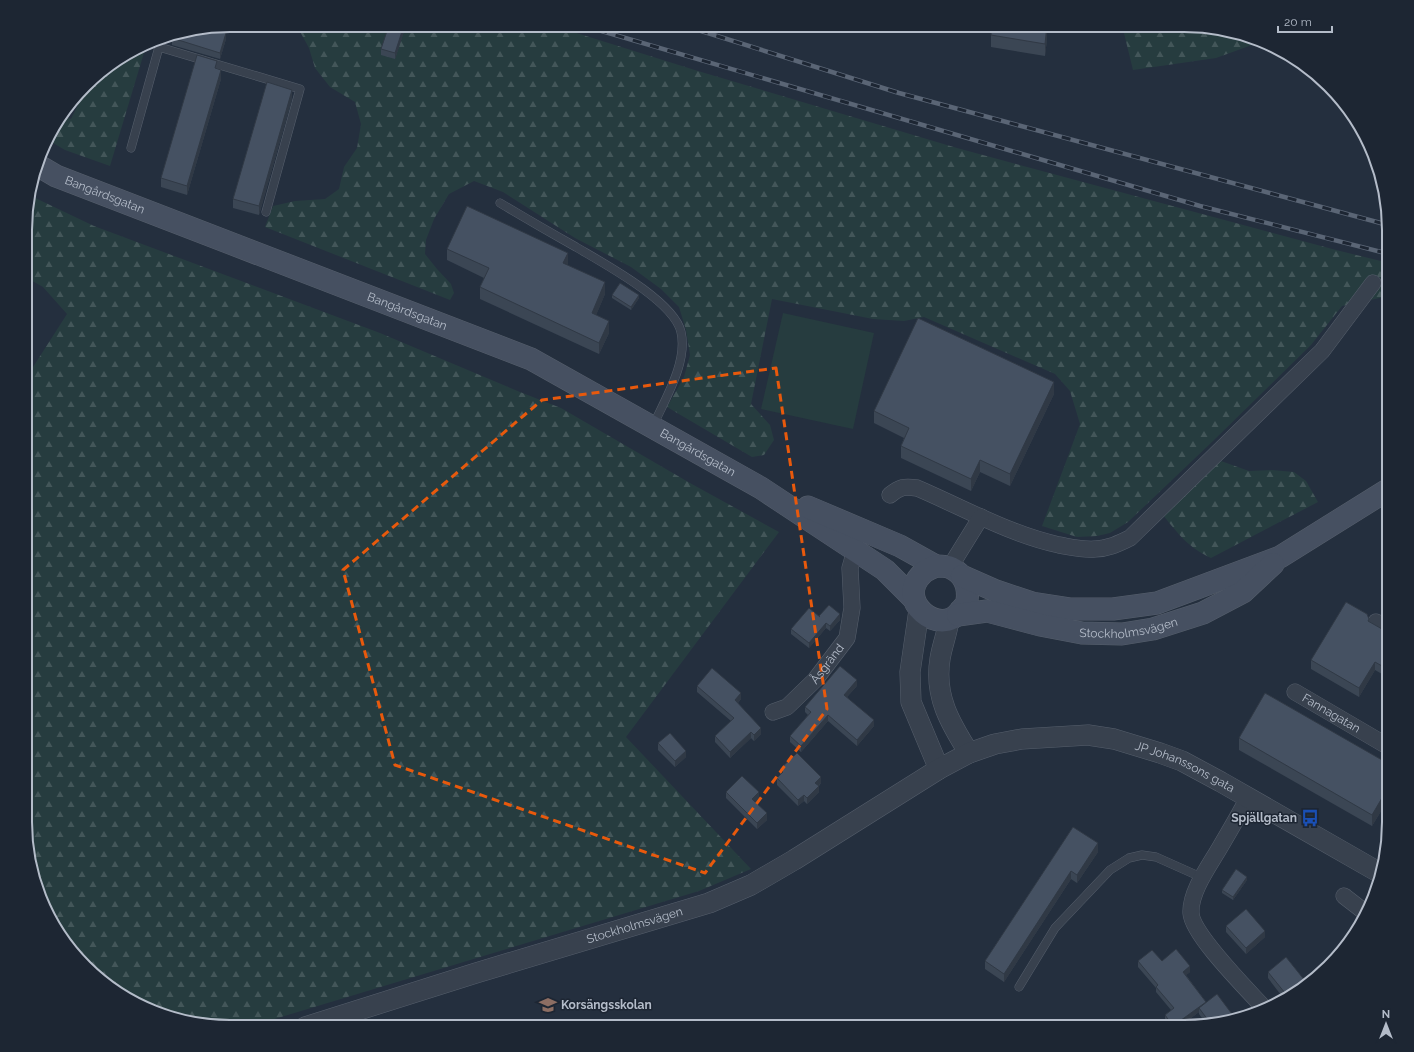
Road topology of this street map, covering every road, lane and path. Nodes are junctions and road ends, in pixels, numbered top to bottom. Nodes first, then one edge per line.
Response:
1 (159, 47) joint
2 (131, 148) dead end
3 (42, 168) edge
4 (500, 203) dead end
5 (266, 212) dead end
6 (1373, 283) dead end
7 (652, 427) junction
8 (761, 488) junction
9 (1382, 493) edge
10 (890, 495) dead end
11 (982, 518) junction
12 (856, 551) junction
13 (1280, 557) junction
14 (950, 570) junction
15 (916, 604) junction
16 (954, 618) junction
17 (1295, 692) dead end
18 (773, 712) dead end
19 (1382, 741) edge
20 (970, 753) junction
21 (939, 769) junction
22 (1248, 798) junction
23 (1376, 871) edge
24 (1203, 878) junction
25 (1344, 896) dead end
26 (1362, 910) edge
27 (1019, 987) dead end
28 (1261, 1005) edge
29 (327, 1020) edge

1 - 2 lane
1 - 5 lane
3 - 7 main road, Bangårdsgatan
4 - 7 lane
6 - 11 street
7 - 8 main road, Bangårdsgatan
8 - 12 main road, Bangårdsgatan
8 - 14 main road, Bangårdsgatan
9 - 13 main road, Stockholmsvägen
10 - 11 street
11 - 14 street
12 - 15 main road, Bangårdsgatan
12 - 18 street, Åsgränd
13 - 14 main road, Stockholmsvägen
13 - 16 main road, Stockholmsvägen
14 - 15 main road
14 - 16 main road
15 - 16 main road
15 - 21 street
16 - 20 street
17 - 19 street, Fannagatan
20 - 21 street, Stockholmsvägen
20 - 22 street, JP Johanssons gata
21 - 29 street, Stockholmsvägen
22 - 23 street, JP Johanssons gata
22 - 24 street
24 - 27 lane
24 - 28 street
25 - 26 street

